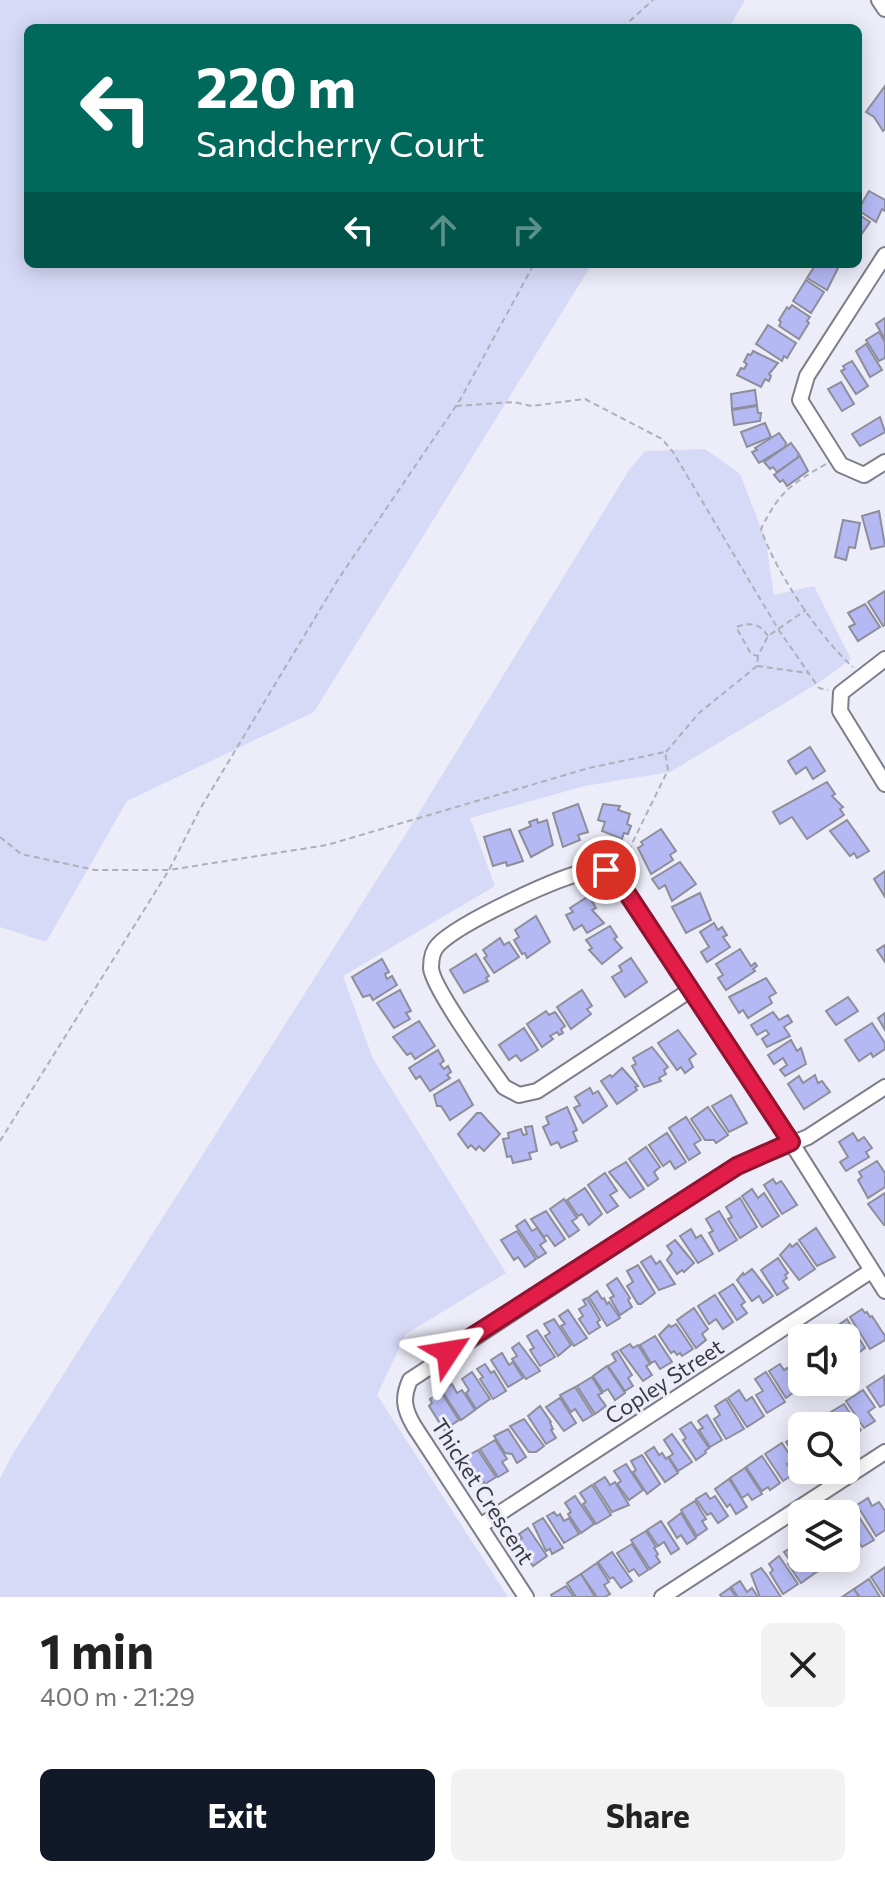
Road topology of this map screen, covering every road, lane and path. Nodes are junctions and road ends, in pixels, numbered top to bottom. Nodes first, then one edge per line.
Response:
1 (653, 0) edge
2 (879, 0) edge
3 (885, 9) edge
4 (626, 24) edge
5 (885, 255) edge
6 (532, 268) edge
7 (456, 406) junction
8 (835, 458) junction
9 (885, 462) edge
10 (807, 609) junction
11 (778, 629) junction
12 (768, 636) junction
13 (758, 656) junction
14 (885, 659) edge
15 (757, 666) junction
16 (809, 673) junction
17 (863, 676) junction
18 (841, 693) junction
19 (665, 752) junction
20 (885, 784) edge
21 (0, 837) edge
22 (169, 870) junction
23 (615, 875) junction
24 (689, 991) junction
25 (885, 1087) edge
26 (0, 1141) edge
27 (791, 1142) junction
28 (871, 1271) junction
29 (885, 1291) edge
30 (885, 1452) edge
31 (480, 1526) junction
32 (526, 1597) edge
33 (662, 1597) edge

1 - 4 path
2 - 3 street
5 - 8 street
6 - 7 path
7 - 11 path
7 - 22 path
8 - 9 street
8 - 10 path
10 - 11 path
10 - 17 path
11 - 12 path
11 - 16 path
12 - 13 path
12 - 13 path
13 - 15 path
14 - 17 street
15 - 16 path
15 - 19 path
16 - 18 path
17 - 18 street
18 - 20 street
19 - 22 path
19 - 23 path
21 - 22 path
22 - 26 path
23 - 24 street
23 - 24 street
24 - 27 street
25 - 27 street, Thicket Crescent
27 - 28 street
27 - 31 street, Thicket Crescent
28 - 29 street
28 - 31 street, Copley Street
30 - 33 street
31 - 32 street, Thicket Crescent

